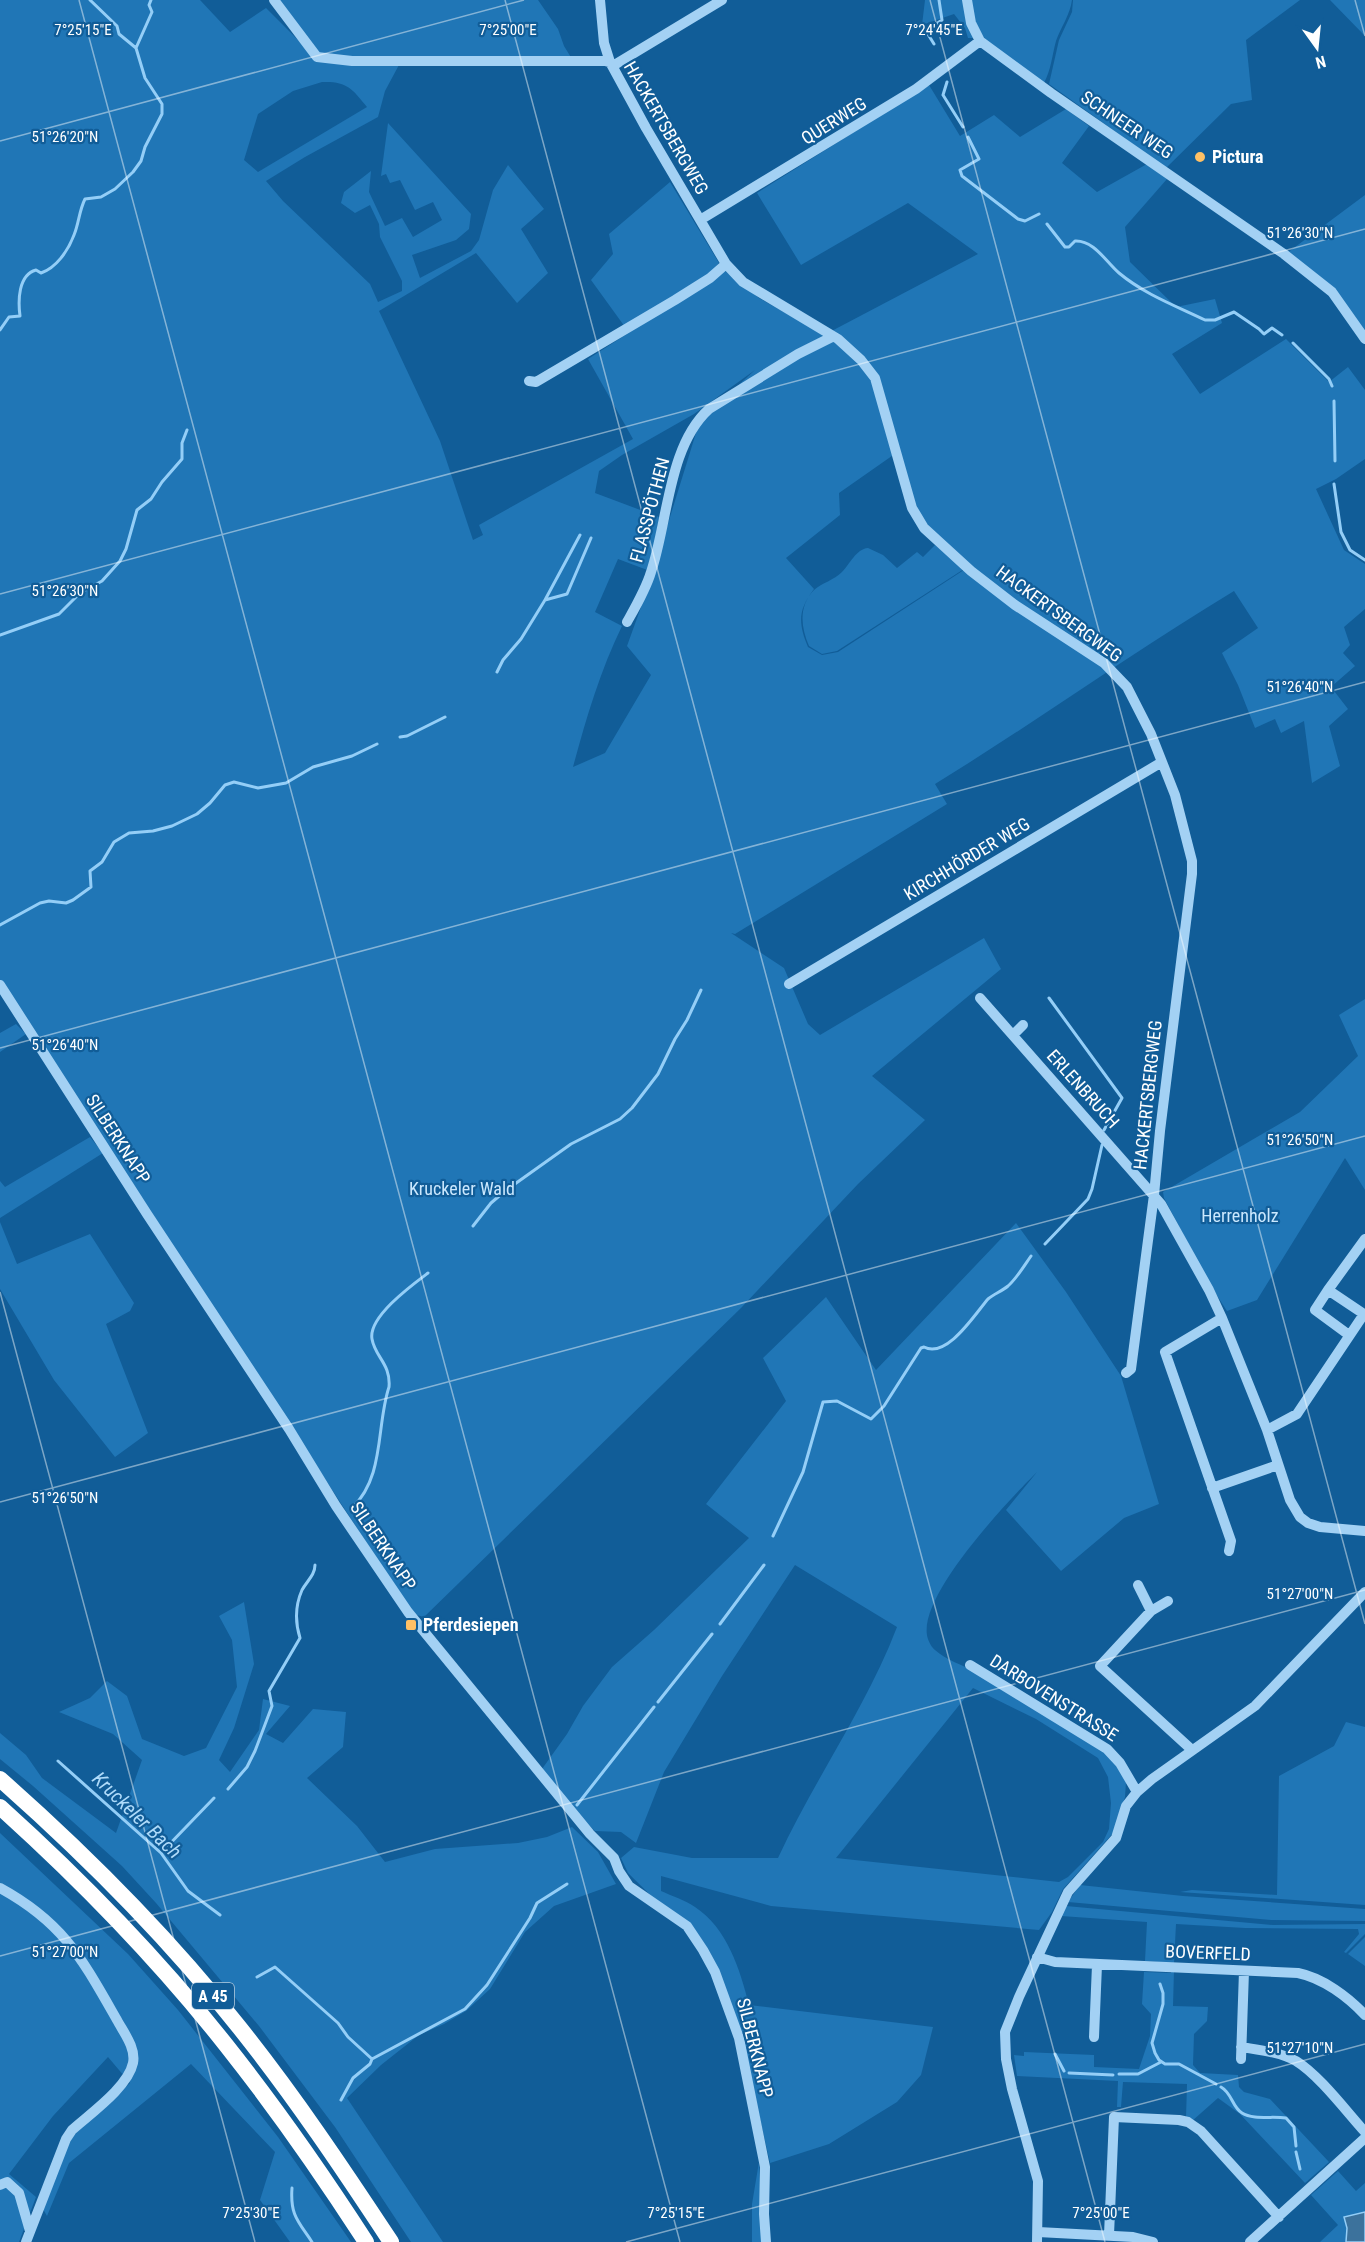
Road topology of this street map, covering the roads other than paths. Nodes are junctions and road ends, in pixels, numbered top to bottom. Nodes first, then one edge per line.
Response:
1 (274, 0) edge
2 (600, 0) edge
3 (722, 0) edge
4 (967, 0) edge
5 (980, 41) junction
6 (610, 62) junction
7 (700, 220) junction
8 (726, 264) junction
9 (832, 337) junction
10 (1365, 339) edge
11 (530, 381) dead end
12 (627, 622) dead end
13 (1162, 762) junction
14 (789, 984) dead end
15 (0, 985) edge
16 (980, 998) dead end
17 (1023, 1025) dead end
18 (1013, 1035) junction
19 (1154, 1195) junction
20 (1365, 1239) edge
21 (1328, 1290) junction
22 (1222, 1318) junction
23 (1349, 1335) junction
24 (1128, 1371) dead end
25 (1267, 1430) junction
26 (1278, 1465) junction
27 (1212, 1488) junction
28 (1365, 1531) edge
29 (1229, 1551) dead end
30 (1138, 1585) dead end
31 (1365, 1592) edge
32 (1168, 1601) dead end
33 (1151, 1611) junction
34 (970, 1665) dead end
35 (1192, 1750) junction
36 (0, 1779) edge
37 (1137, 1792) junction
38 (0, 1807) edge
39 (0, 1888) edge
40 (1037, 1957) junction
41 (1096, 1965) junction
42 (1244, 1971) junction
43 (1365, 2015) edge
44 (1094, 2037) dead end
45 (1241, 2047) junction
46 (1240, 2058) dead end
47 (1365, 2132) edge
48 (1365, 2138) edge
49 (0, 2185) edge
50 (1280, 2217) junction
51 (1109, 2235) junction
52 (28, 2237) edge
53 (1037, 2237) edge
54 (366, 2242) edge
55 (392, 2242) edge
56 (766, 2242) edge
57 (1153, 2242) edge
58 (1250, 2242) edge

1 - 6 street
2 - 6 street, HACKERTSBERGWEG
3 - 6 street
4 - 5 street
5 - 7 street, QUERWEG
5 - 10 street, SCHNEER WEG
6 - 7 street, HACKERTSBERGWEG
7 - 8 street, HACKERTSBERGWEG
8 - 9 street, HACKERTSBERGWEG
8 - 11 street
9 - 12 street, FLASSPÖTHEN
9 - 13 street, HACKERTSBERGWEG
13 - 14 street, KIRCHHÖRDER WEG
13 - 19 street, HACKERTSBERGWEG
15 - 56 street, SILBERKNAPP
16 - 18 street, ERLENBRUCH
17 - 18 street
18 - 19 street, ERLENBRUCH
19 - 22 street, ERLENBRUCH
19 - 24 street, HACKERTSBERGWEG
20 - 21 street
21 - 23 street
21 - 23 street
22 - 25 street, ERLENBRUCH
22 - 27 street
23 - 25 street
25 - 26 street, ERLENBRUCH
26 - 27 street
26 - 28 street, ERLENBRUCH
27 - 29 street
30 - 33 street
31 - 35 street
32 - 33 street
33 - 35 street
34 - 37 street, DARBOVENSTRASSE
35 - 37 street
36 - 55 highway, A 45
37 - 40 street
38 - 54 highway, A 45
39 - 52 street
40 - 41 street, BOVERFELD
40 - 53 street
41 - 42 street, BOVERFELD
41 - 44 street
42 - 43 street, BOVERFELD
42 - 45 street
45 - 46 street
45 - 47 street
48 - 50 street
49 - 52 street
50 - 51 street
50 - 58 street
51 - 53 street
51 - 57 street

